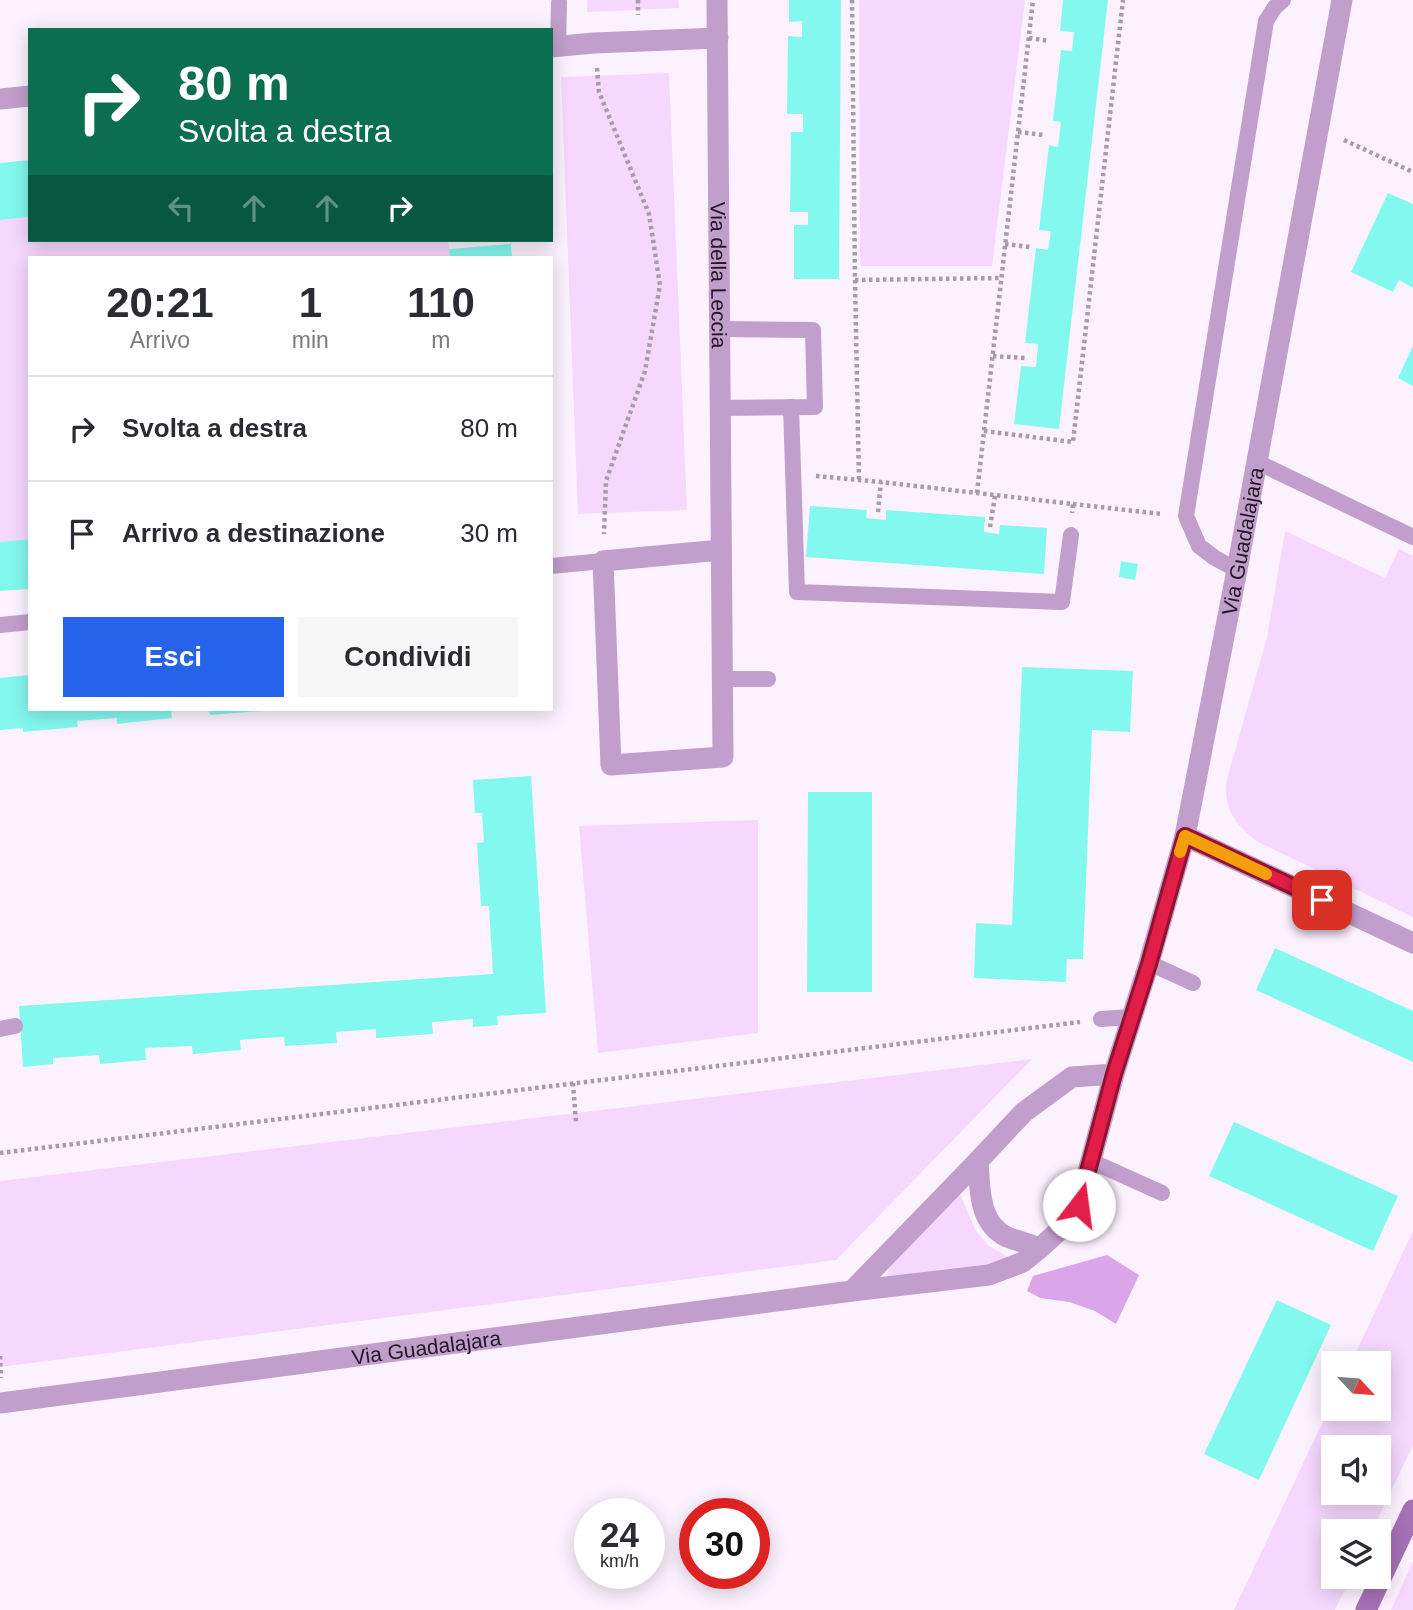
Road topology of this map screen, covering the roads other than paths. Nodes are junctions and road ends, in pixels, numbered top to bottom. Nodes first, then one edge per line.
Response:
1 (717, 0) edge
2 (1283, 0) edge
3 (1342, 0) edge
4 (559, 3) dead end
5 (718, 37) junction
6 (555, 46) edge
7 (28, 96) edge
8 (0, 99) edge
9 (719, 329) junction
10 (791, 407) junction
11 (720, 408) junction
12 (1257, 462) junction
13 (1070, 535) road end
14 (1413, 537) edge
15 (721, 550) junction
16 (603, 561) junction
17 (553, 566) edge
18 (1237, 570) junction
19 (28, 622) edge
20 (0, 625) edge
21 (723, 679) junction
22 (768, 679) dead end
23 (1185, 836) junction
24 (1413, 943) edge
25 (1149, 964) junction
26 (1194, 983) dead end
27 (1132, 1017) junction
28 (1101, 1019) road end
29 (1114, 1074) junction
30 (978, 1161) junction
31 (1091, 1161) junction
32 (1162, 1193) dead end
33 (1040, 1248) junction
34 (852, 1291) junction
35 (0, 1403) edge
36 (1413, 1510) edge
37 (1366, 1610) edge

1 - 5 street, Via della Leccia
2 - 18 lane
3 - 12 street, Via Guadalajara
4 - 6 lane
5 - 6 street
5 - 9 street, Via della Leccia
7 - 8 street
9 - 10 lane
9 - 11 street, Via della Leccia
10 - 11 lane
10 - 13 lane
11 - 15 street, Via della Leccia
12 - 14 lane
12 - 18 street, Via Guadalajara
15 - 16 street
15 - 21 street, Via della Leccia
16 - 17 lane
16 - 21 street, Via della Leccia
18 - 23 street, Via Guadalajara
19 - 20 lane
21 - 22 lane
23 - 24 street
23 - 25 street, Via Guadalajara
25 - 26 lane
25 - 27 street, Via Guadalajara
27 - 28 lane
27 - 29 street, Via Guadalajara
29 - 30 street
29 - 31 street, Via Guadalajara
30 - 33 street
30 - 34 street
31 - 32 lane
31 - 33 street, Via Guadalajara
33 - 34 street, Via Guadalajara
34 - 35 street, Via Guadalajara
36 - 37 main road

